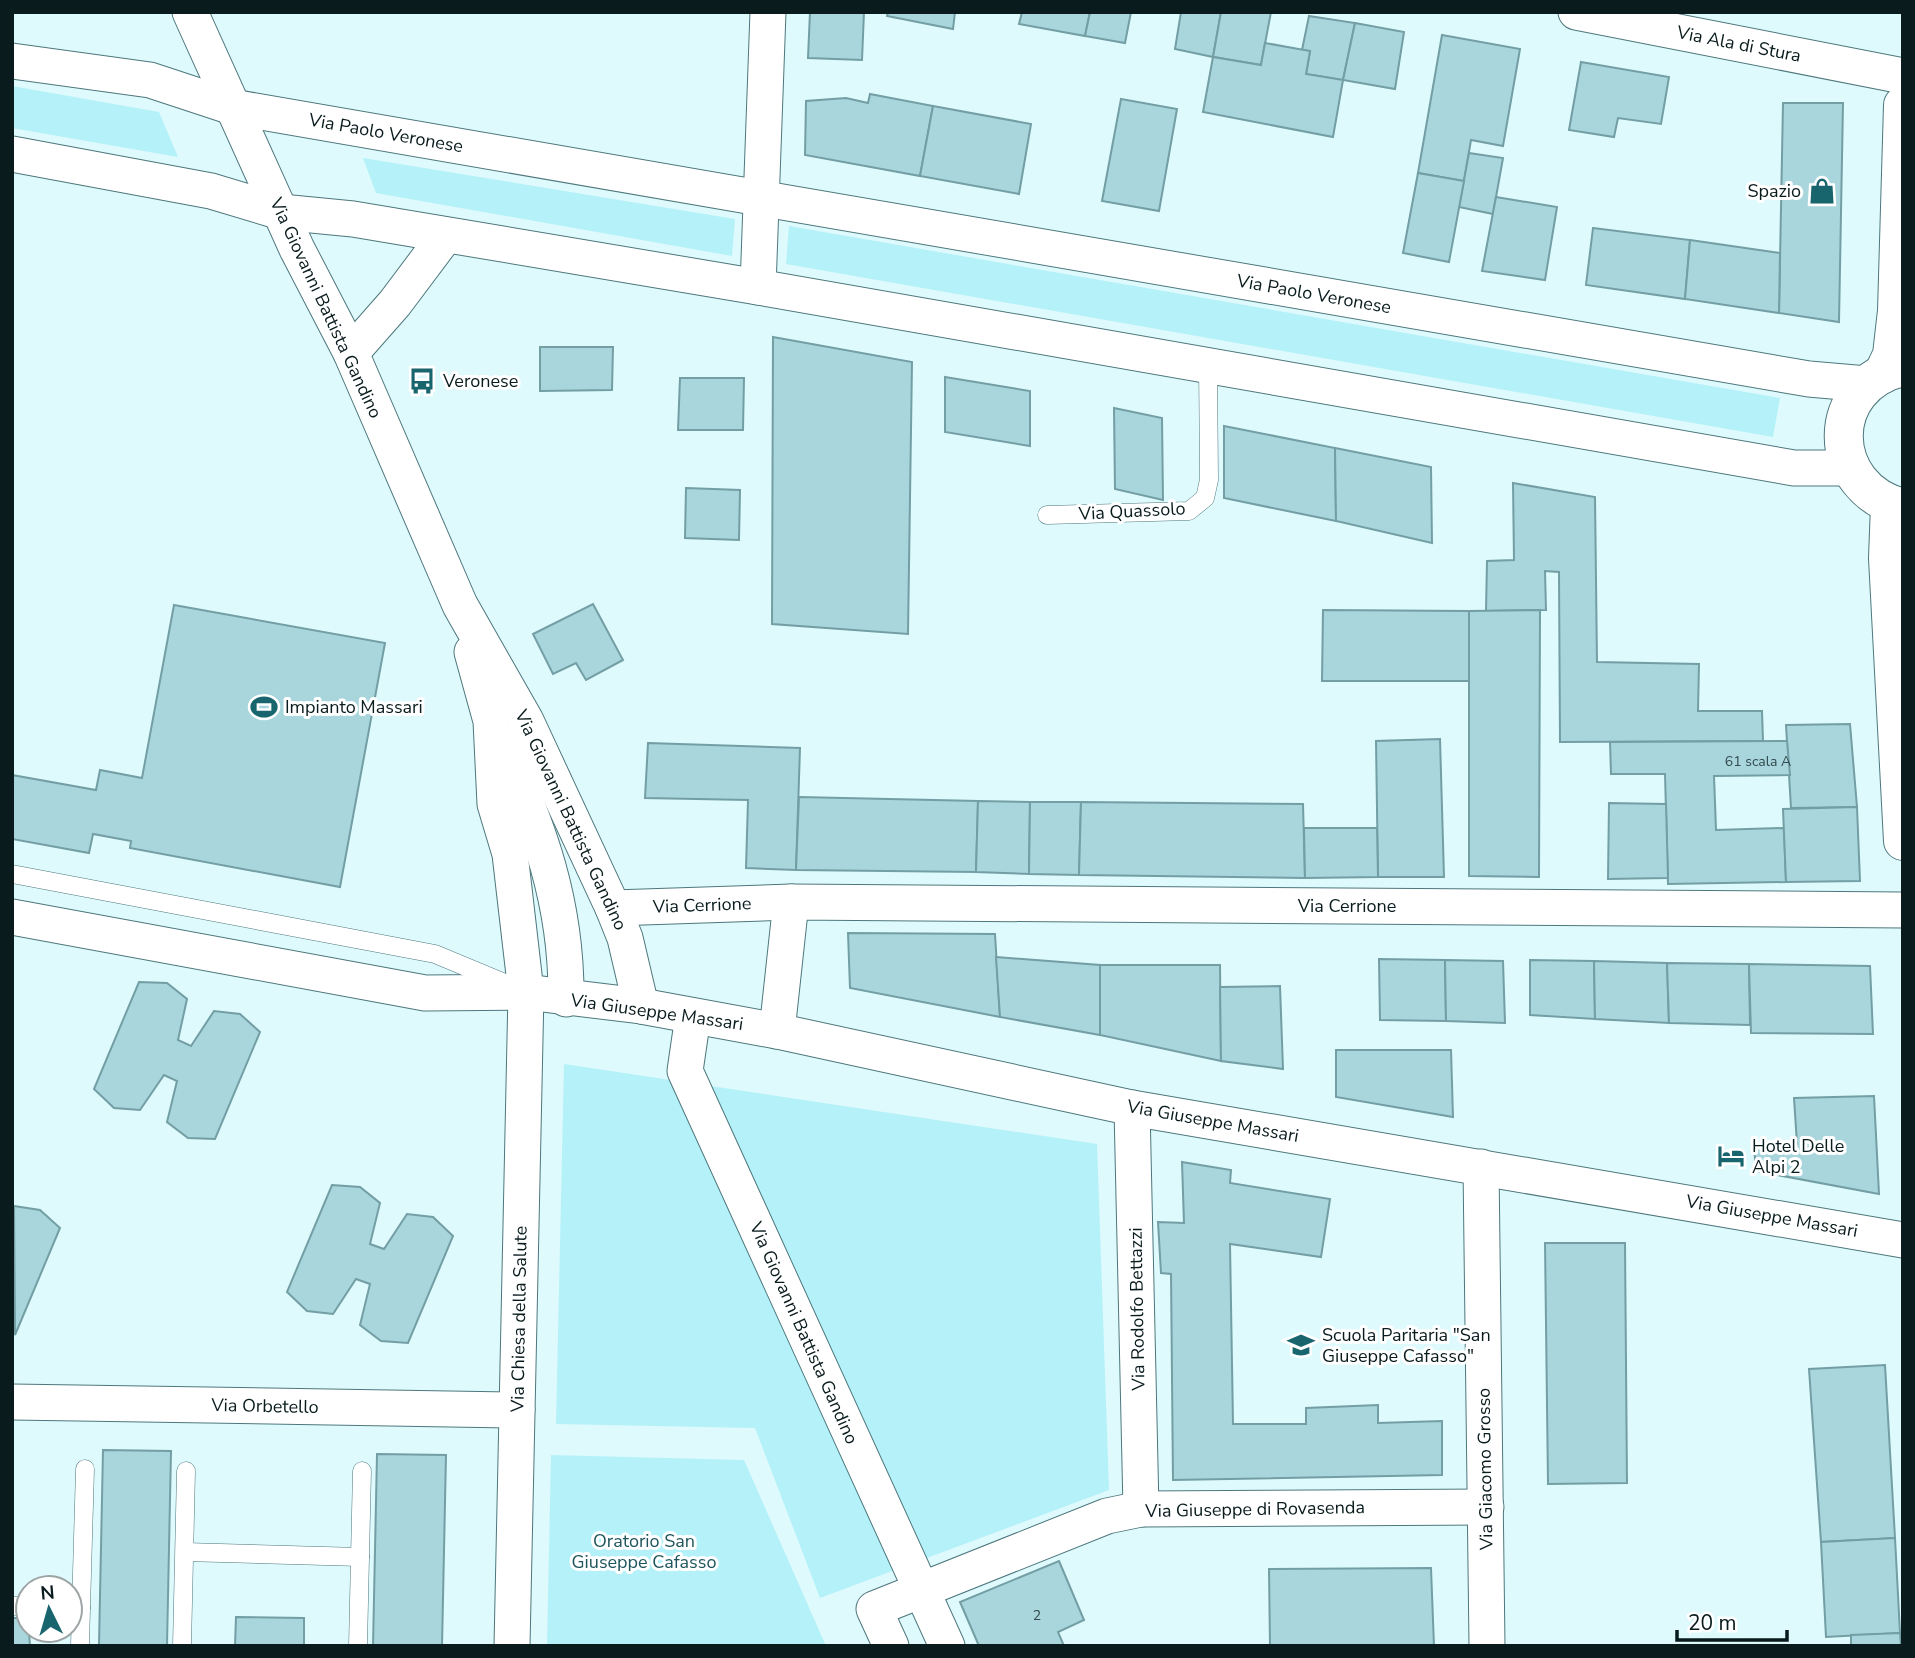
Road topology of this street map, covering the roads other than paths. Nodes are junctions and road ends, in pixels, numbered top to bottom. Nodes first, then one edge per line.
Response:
1 (190, 12) edge
2 (768, 12) edge
3 (1576, 12) edge
4 (12, 61) edge
5 (1903, 76) edge
6 (1903, 104) edge
7 (232, 107) junction
8 (12, 154) edge
9 (762, 199) junction
10 (281, 212) junction
11 (446, 235) junction
12 (758, 287) junction
13 (351, 353) junction
14 (1208, 364) junction
15 (1884, 375) edge
16 (1849, 468) junction
17 (1897, 507) edge
18 (1047, 515) dead end
19 (460, 605) junction
20 (491, 721) junction
21 (1903, 841) edge
22 (12, 874) edge
23 (791, 902) junction
24 (613, 908) junction
25 (1903, 910) edge
26 (12, 917) edge
27 (526, 992) junction
28 (566, 999) junction
29 (640, 1006) junction
30 (693, 1016) junction
31 (777, 1031) junction
32 (1132, 1108) junction
33 (1480, 1167) junction
34 (1903, 1240) edge
35 (12, 1402) edge
36 (517, 1410) junction
37 (85, 1469) dead end
38 (186, 1471) dead end
39 (362, 1471) dead end
40 (1486, 1507) junction
41 (1141, 1509) junction
42 (185, 1552) junction
43 (360, 1557) junction
44 (77, 1574) edge
45 (920, 1590) junction
46 (182, 1646) edge
47 (358, 1646) edge
48 (512, 1646) edge
49 (891, 1646) edge
50 (947, 1646) edge
51 (1487, 1646) edge

1 - 7 street, Via Giovanni Battista Gandino
2 - 9 street
3 - 5 street, Via Ala di Stura
4 - 7 street, Via Paolo Veronese
6 - 15 street
7 - 9 street, Via Paolo Veronese
7 - 10 street, Via Giovanni Battista Gandino
8 - 10 street
9 - 12 street
9 - 15 street, Via Paolo Veronese
10 - 11 street
10 - 13 street, Via Giovanni Battista Gandino
11 - 12 street
11 - 13 street
12 - 14 street
13 - 19 street, Via Giovanni Battista Gandino
14 - 16 street
14 - 18 lane, Via Quassolo
15 - 16 street
16 - 17 street
17 - 21 street
19 - 20 street, Via Giovanni Battista Gandino
19 - 24 street, Via Giovanni Battista Gandino
20 - 27 street, Via Giovanni Battista Gandino
20 - 28 street
22 - 27 lane, Via Giuseppe Massari
23 - 24 street, Via Cerrione
23 - 25 street, Via Cerrione
23 - 31 street
24 - 29 street, Via Giovanni Battista Gandino
26 - 27 street, Via Giuseppe Massari
27 - 28 street, Via Giuseppe Massari
27 - 36 street, Via Chiesa della Salute
28 - 29 street, Via Giuseppe Massari
29 - 30 street, Via Giuseppe Massari
30 - 31 street, Via Giuseppe Massari
30 - 45 street, Via Giovanni Battista Gandino
31 - 32 street, Via Giuseppe Massari
32 - 33 street, Via Giuseppe Massari
32 - 41 street, Via Rodolfo Bettazzi
33 - 34 street, Via Giuseppe Massari
33 - 40 street, Via Giacomo Grosso
35 - 36 street, Via Orbetello
36 - 48 street, Via Chiesa della Salute
37 - 44 lane
38 - 42 lane
39 - 43 lane
40 - 41 street, Via Giuseppe di Rovasenda
40 - 51 street, Via Giacomo Grosso
41 - 45 street, Via Giuseppe di Rovasenda
42 - 43 lane
42 - 46 lane
43 - 47 lane
45 - 49 street, Via Giuseppe di Rovasenda
45 - 50 street, Via Giovanni Battista Gandino

